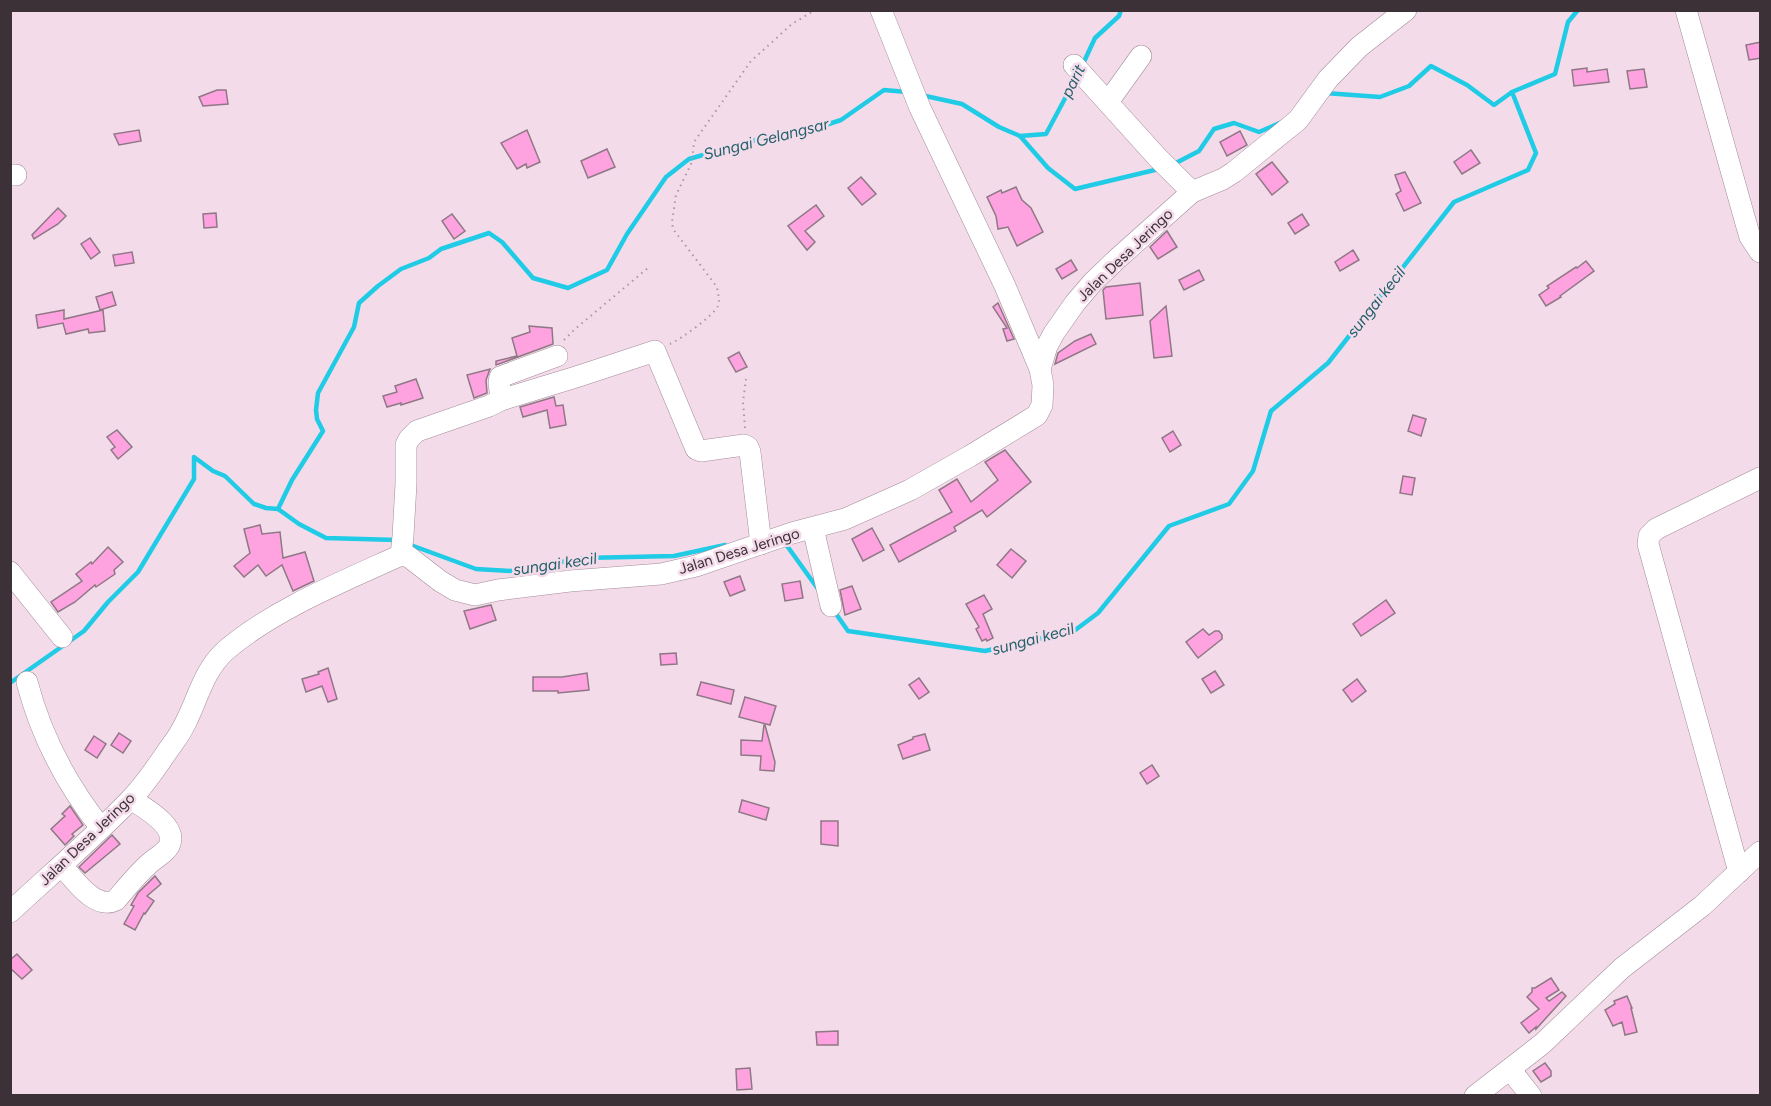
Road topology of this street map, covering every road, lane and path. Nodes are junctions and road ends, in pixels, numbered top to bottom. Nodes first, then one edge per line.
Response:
1 (815, 10) edge
2 (881, 10) edge
3 (1406, 10) edge
4 (1686, 10) edge
5 (1141, 56) dead end
6 (1074, 65) dead end
7 (1108, 102) junction
8 (1192, 192) junction
9 (1761, 252) edge
10 (648, 268) dead end
11 (655, 351) junction
12 (557, 356) joint
13 (1040, 369) junction
14 (746, 379) dead end
15 (501, 400) junction
16 (744, 445) junction
17 (1761, 478) edge
18 (813, 528) junction
19 (403, 537) junction
20 (762, 537) junction
21 (10, 572) edge
22 (831, 606) dead end
23 (62, 637) dead end
24 (27, 682) dead end
25 (131, 799) junction
26 (101, 828) junction
27 (1761, 852) edge
28 (62, 866) junction
29 (1739, 872) junction
30 (10, 912) edge
31 (1510, 1069) junction
32 (1475, 1095) edge
33 (1531, 1095) edge

1 - 11 path
2 - 13 street
3 - 8 street, Jalan Desa Jeringo
4 - 9 street
5 - 7 street
6 - 7 street
7 - 8 street
8 - 13 street, Jalan Desa Jeringo
10 - 12 path
11 - 15 street
11 - 16 street
12 - 15 street
13 - 18 street, Jalan Desa Jeringo
14 - 16 path
15 - 19 street
16 - 20 street
17 - 29 street
18 - 20 street, Jalan Desa Jeringo
18 - 22 street
19 - 20 street, Jalan Desa Jeringo
19 - 25 street, Jalan Desa Jeringo
21 - 23 street
24 - 26 street
25 - 26 street, Jalan Desa Jeringo
25 - 28 street
26 - 28 street, Jalan Desa Jeringo
27 - 29 street
28 - 30 street, Jalan Desa Jeringo
29 - 31 street
31 - 32 street
31 - 33 street

